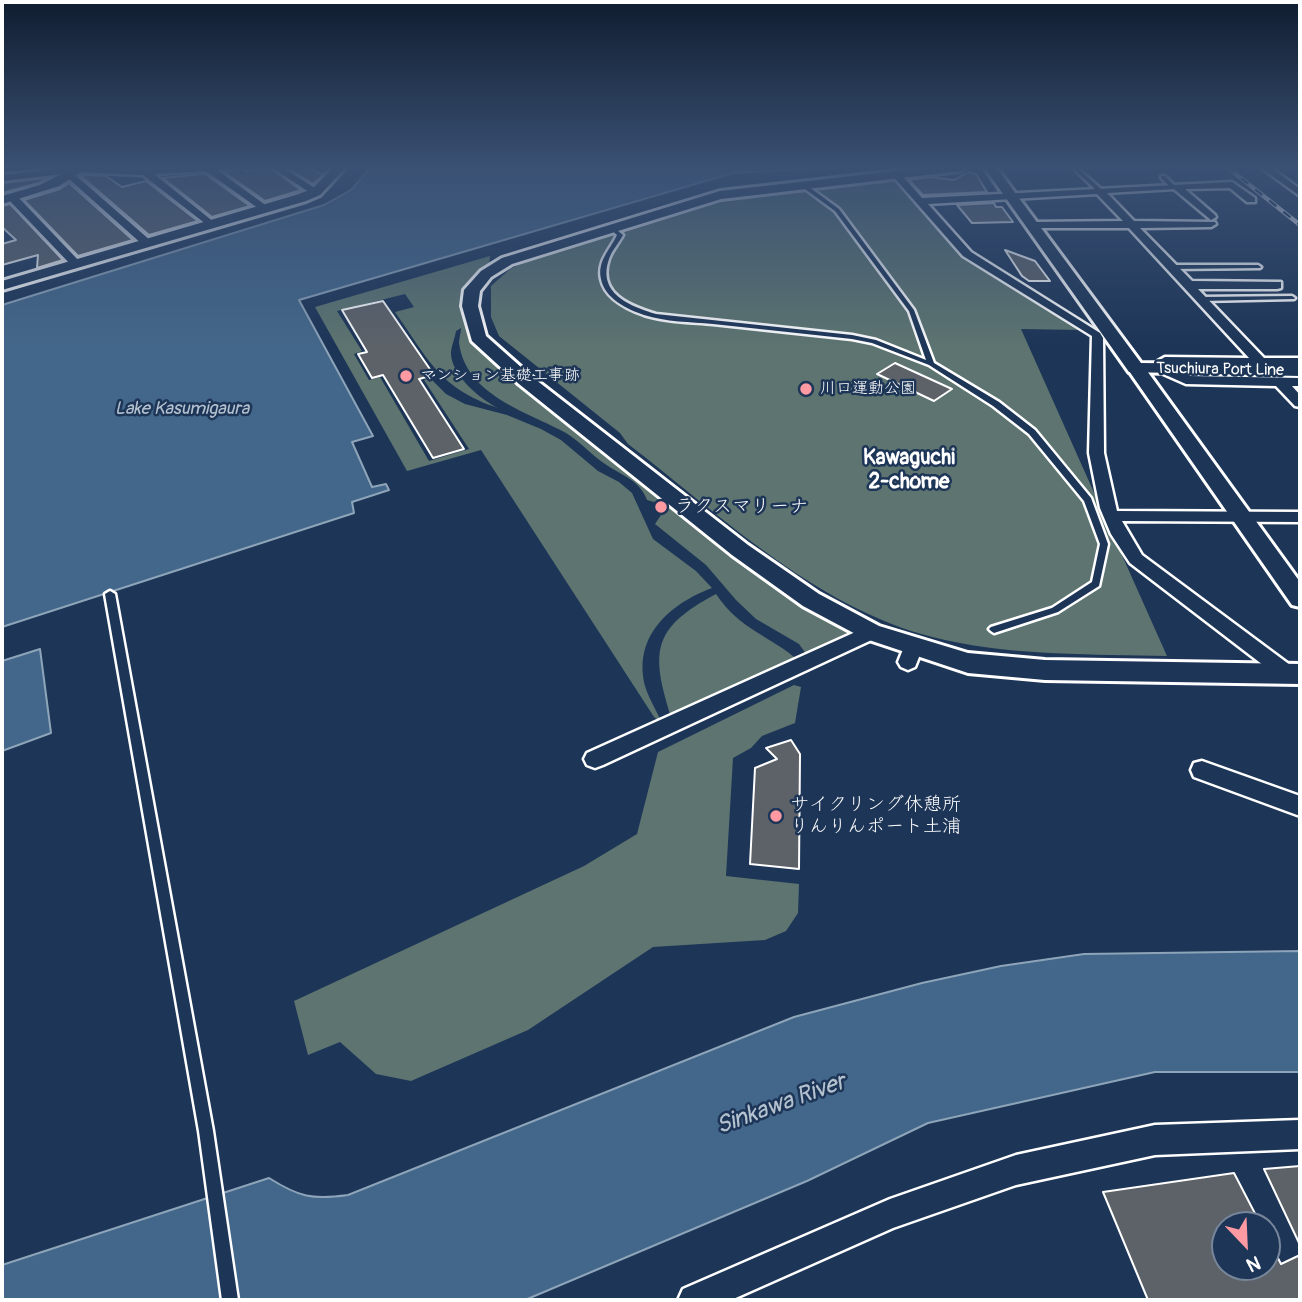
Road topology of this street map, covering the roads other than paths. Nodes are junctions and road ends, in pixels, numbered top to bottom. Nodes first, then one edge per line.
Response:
1 (38, 228) edge
2 (132, 228) edge
3 (201, 228) edge
4 (612, 228) joint
5 (850, 228) edge
6 (943, 228) edge
7 (1033, 228) edge
8 (1135, 228) edge
9 (147, 243) junction
10 (76, 264) junction
11 (1171, 267) junction
12 (1258, 267) dead end
13 (4, 282) edge
14 (1189, 285) junction
15 (1277, 285) dead end
16 (1292, 298) dead end
17 (1201, 299) junction
18 (1300, 362) edge
19 (931, 364) junction
20 (1258, 366) junction
21 (1136, 369) junction
22 (1164, 369) junction
23 (1300, 371) edge
24 (1280, 382) junction
25 (1300, 382) edge
26 (1300, 403) edge
27 (1112, 516) junction
28 (1242, 517) junction
29 (1300, 517) edge
30 (110, 594) dead end
31 (1300, 599) edge
32 (993, 629) dead end
33 (871, 632) junction
34 (1294, 673) edge
35 (595, 759) dead end
36 (1202, 770) dead end
37 (1300, 806) edge
38 (1300, 1134) edge
39 (230, 1300) edge
40 (694, 1300) edge

1 - 10 street
2 - 9 street
3 - 9 street
4 - 19 lane
4 - 33 street
5 - 19 lane
6 - 27 street
7 - 21 main road, Tsuchiura Port Line
8 - 11 street
9 - 10 street
10 - 13 street
11 - 12 lane
11 - 14 street
14 - 15 street
14 - 17 street
16 - 17 lane
17 - 20 street
18 - 20 street
19 - 32 lane
20 - 22 main road, Tsuchiura Port Line
20 - 23 main road, Tsuchiura Port Line
21 - 22 main road, Tsuchiura Port Line
21 - 28 street
22 - 24 street
24 - 25 street
24 - 26 street
27 - 28 street
27 - 34 street
28 - 29 street
28 - 31 street
30 - 39 lane
33 - 34 street
33 - 35 street
36 - 37 street
38 - 40 street

